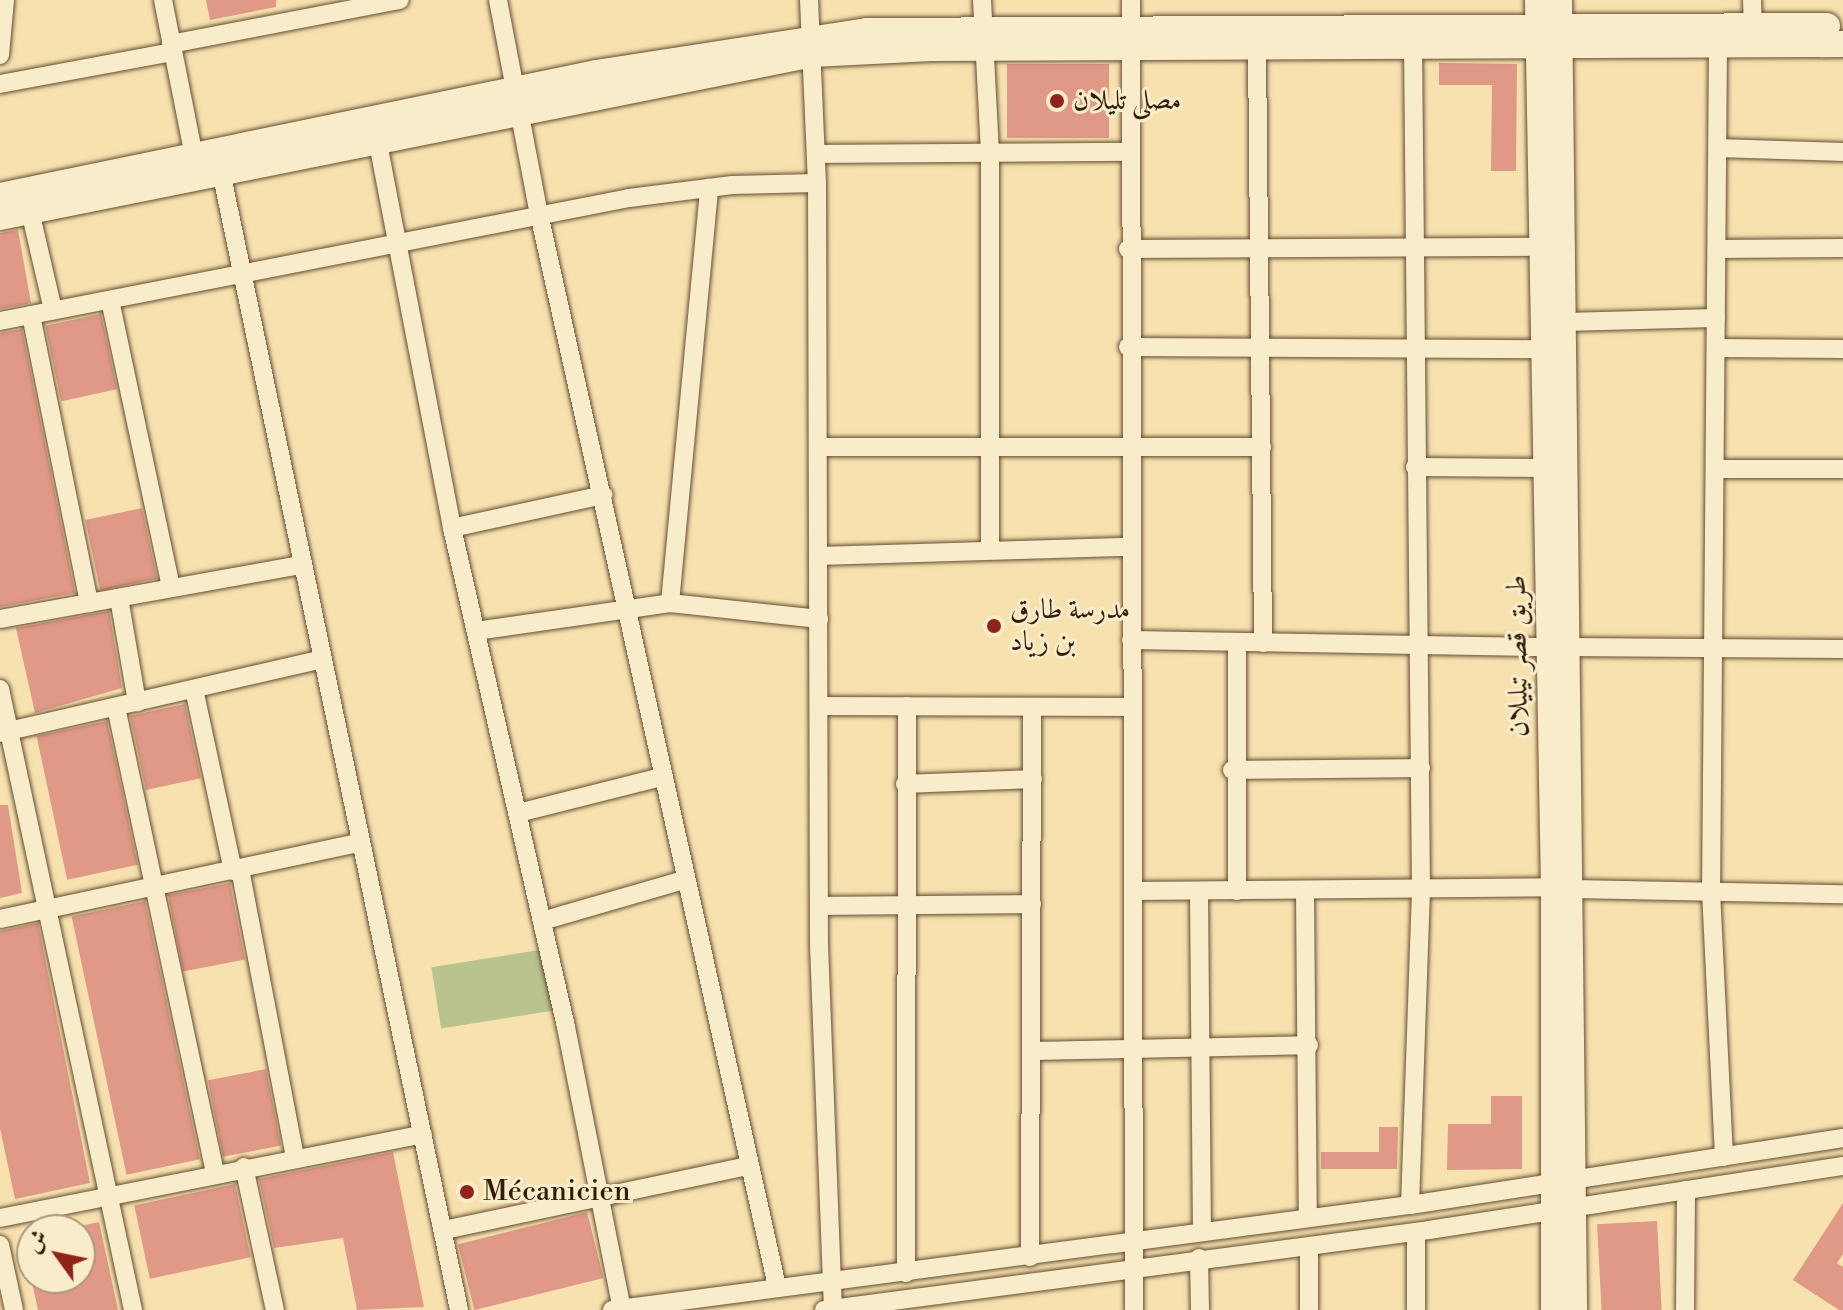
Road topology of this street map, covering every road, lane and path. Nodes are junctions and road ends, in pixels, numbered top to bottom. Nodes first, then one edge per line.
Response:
1 (5, 0) edge
2 (163, 0) edge
3 (400, 0) edge
4 (498, 0) edge
5 (809, 0) edge
6 (982, 0) edge
7 (1131, 0) edge
8 (1752, 12) edge
9 (1549, 25) edge
10 (1843, 27) edge
11 (1413, 37) junction
12 (983, 39) junction
13 (1131, 39) junction
14 (1843, 44) edge
15 (812, 45) junction
16 (1718, 45) junction
17 (172, 48) junction
18 (1257, 48) junction
19 (0, 55) edge
20 (0, 84) edge
21 (516, 102) junction
22 (377, 138) junction
23 (1718, 148) junction
24 (1127, 152) junction
25 (1843, 152) edge
26 (816, 154) junction
27 (990, 155) junction
28 (210, 160) junction
29 (817, 183) junction
30 (709, 188) junction
31 (0, 196) edge
32 (30, 211) junction
33 (539, 214) junction
34 (0, 217) edge
35 (399, 245) junction
36 (1542, 247) junction
37 (1414, 248) junction
38 (1843, 248) edge
39 (1128, 249) junction
40 (1262, 249) junction
41 (1717, 249) junction
42 (241, 276) junction
43 (110, 300) junction
44 (53, 310) junction
45 (31, 315) junction
46 (1716, 318) junction
47 (0, 321) edge
48 (1564, 322) junction
49 (1128, 347) junction
50 (1260, 347) junction
51 (1716, 348) junction
52 (1413, 349) junction
53 (1543, 349) junction
54 (1843, 349) edge
55 (988, 444) junction
56 (1129, 444) junction
57 (818, 447) junction
58 (1262, 447) junction
59 (1415, 467) junction
60 (1546, 468) junction
61 (1715, 469) junction
62 (1843, 469) edge
63 (603, 495) junction
64 (452, 528) junction
65 (1128, 547) junction
66 (990, 549) junction
67 (819, 556) junction
68 (299, 565) junction
69 (171, 588) junction
70 (119, 598) junction
71 (89, 603) junction
72 (670, 603) junction
73 (625, 606) junction
74 (0, 619) edge
75 (819, 619) junction
76 (476, 631) junction
77 (1131, 640) junction
78 (1237, 643) junction
79 (1263, 643) junction
80 (1416, 645) junction
81 (1559, 647) junction
82 (1843, 649) edge
83 (1714, 652) junction
84 (322, 659) junction
85 (0, 689) edge
86 (194, 689) junction
87 (137, 702) junction
88 (821, 706) junction
89 (907, 706) junction
90 (116, 707) junction
91 (1032, 707) junction
92 (1132, 707) junction
93 (5, 732) edge
94 (1421, 768) junction
95 (1232, 770) junction
96 (661, 777) junction
97 (1033, 779) junction
98 (905, 784) junction
99 (518, 813) junction
100 (359, 843) junction
101 (236, 870) junction
102 (684, 880) junction
103 (157, 887) junction
104 (1563, 888) junction
105 (1135, 891) junction
106 (1237, 891) junction
107 (1421, 891) junction
108 (1711, 891) junction
109 (1199, 893) junction
110 (1305, 894) junction
111 (1843, 894) edge
112 (903, 901) junction
113 (1032, 904) junction
114 (820, 906) junction
115 (48, 909) junction
116 (0, 919) edge
117 (542, 921) junction
118 (1309, 1045) junction
119 (1199, 1048) junction
120 (1136, 1050) junction
121 (1031, 1051) junction
122 (423, 1134) junction
123 (1843, 1138) edge
124 (295, 1157) junction
125 (1724, 1157) junction
126 (748, 1166) junction
127 (1843, 1166) edge
128 (244, 1167) junction
129 (215, 1172) junction
130 (1686, 1190) junction
131 (108, 1194) junction
132 (598, 1196) junction
133 (1563, 1196) junction
134 (1410, 1205) junction
135 (1308, 1217) junction
136 (0, 1218) edge
137 (444, 1230) junction
138 (1202, 1232) junction
139 (1416, 1232) junction
140 (1137, 1240) junction
141 (0, 1245) edge
142 (1309, 1247) junction
143 (1030, 1257) junction
144 (1199, 1258) junction
145 (1136, 1268) junction
146 (906, 1273) junction
147 (832, 1282) junction
148 (777, 1287) junction
149 (617, 1309) edge
150 (14, 1310) edge
151 (133, 1310) edge
152 (275, 1310) edge
153 (459, 1310) edge
154 (830, 1310) edge
155 (1134, 1310) edge
156 (1200, 1310) edge
157 (1309, 1310) edge
158 (1416, 1310) edge
159 (1554, 1310) edge
160 (1574, 1310) edge
161 (1685, 1310) edge

1 - 19 street
2 - 17 street
3 - 17 street
4 - 21 street
5 - 15 street
6 - 12 street
7 - 13 street
8 - 9 main road
8 - 10 main road
9 - 11 main road
9 - 16 main road
9 - 36 main road, طريق قصر تيليلان
9 - 48 main road, طريق قصر تيليلان
11 - 13 main road
11 - 18 main road
11 - 37 street
12 - 13 main road
12 - 15 main road
12 - 27 street
13 - 18 main road
13 - 24 street
14 - 16 main road
15 - 21 main road
15 - 26 street
16 - 23 street
17 - 20 street
17 - 28 street
18 - 40 street
21 - 22 main road
21 - 28 main road
21 - 33 street
22 - 28 main road
22 - 35 street
23 - 25 street
23 - 41 street
24 - 27 street
24 - 39 street
26 - 27 street
26 - 29 street
27 - 55 street
28 - 31 main road
28 - 32 main road
28 - 42 street
29 - 30 street
29 - 57 street
30 - 33 street
30 - 72 street
32 - 34 main road
32 - 44 street
33 - 35 street
33 - 63 street
35 - 42 street
35 - 64 street
36 - 37 street
36 - 53 main road, طريق قصر تيليلان
37 - 40 street
37 - 52 street
38 - 41 street
39 - 40 street
39 - 49 street
40 - 50 street
41 - 46 street
42 - 43 street
42 - 68 street
43 - 44 street
43 - 69 street
44 - 45 street
45 - 47 street
45 - 71 street
46 - 48 street
46 - 51 street
48 - 81 main road, طريق قصر تيليلان
49 - 50 street
49 - 56 street
50 - 52 street
50 - 58 street
51 - 54 street
51 - 61 street
52 - 53 street
52 - 59 street
53 - 60 main road, طريق قصر تيليلان
55 - 56 street
55 - 57 street
55 - 66 street
56 - 58 street
56 - 65 street
57 - 67 street
58 - 79 street
59 - 60 street
59 - 80 street
60 - 81 main road, طريق قصر تيليلان
61 - 62 street
61 - 83 street
63 - 64 street
63 - 73 street
64 - 76 street
65 - 66 street
65 - 77 street
66 - 67 street
67 - 75 street
68 - 69 street
68 - 84 street
69 - 70 street
70 - 71 street
70 - 87 street
71 - 74 street
72 - 73 street
72 - 75 street
73 - 76 street
73 - 96 street
75 - 88 street
76 - 99 street
77 - 78 street
77 - 92 street
78 - 79 street
78 - 95 street
79 - 80 street
80 - 81 street
80 - 94 street
81 - 83 street
81 - 104 main road, طريق قصر تيليلان
82 - 83 street
83 - 108 street
84 - 86 street
84 - 100 street
85 - 93 street
86 - 87 street
86 - 101 street
87 - 90 street
88 - 89 street
88 - 114 street
89 - 91 street
89 - 98 street
90 - 93 street
90 - 103 street
91 - 92 street
91 - 97 street
92 - 105 street
93 - 115 street
94 - 95 street
94 - 107 street
95 - 106 street
96 - 99 street
96 - 102 street
97 - 98 street
97 - 113 street
98 - 112 street
99 - 117 street
100 - 101 street
100 - 122 street
101 - 103 street
101 - 124 street
102 - 117 street
102 - 126 street
103 - 115 street
103 - 129 street
104 - 107 street
104 - 108 street
104 - 133 main road, طريق قصر تيليلان
105 - 109 street
105 - 120 street
106 - 109 street
106 - 110 street
107 - 110 street
107 - 134 street
108 - 111 street
108 - 125 street
109 - 119 street
110 - 118 street
112 - 113 street
112 - 114 street
112 - 146 street
113 - 121 street
114 - 147 street
115 - 116 street
115 - 131 street
117 - 132 street
118 - 119 street
118 - 135 street
119 - 120 street
119 - 138 street
120 - 121 street
120 - 140 street
121 - 143 street
122 - 124 street
122 - 137 street
123 - 125 street
124 - 128 street
125 - 133 street
126 - 132 street
126 - 148 street
127 - 130 street
128 - 129 street
128 - 152 street
129 - 131 street
130 - 133 street
130 - 161 street
131 - 136 street
131 - 151 street
132 - 137 street
132 - 149 street
133 - 134 street
133 - 139 street
133 - 159 main road, طريق قصر تيليلان
133 - 160 main road, طريق قصر تيليلان
134 - 135 street
135 - 138 street
137 - 153 street
138 - 140 street
139 - 142 street
139 - 158 street
140 - 143 street
140 - 145 street
141 - 150 street
142 - 144 street
142 - 157 street
143 - 146 street
144 - 145 street
144 - 156 street
145 - 154 street
145 - 155 street
146 - 147 street
147 - 148 street
147 - 154 street
148 - 149 street

